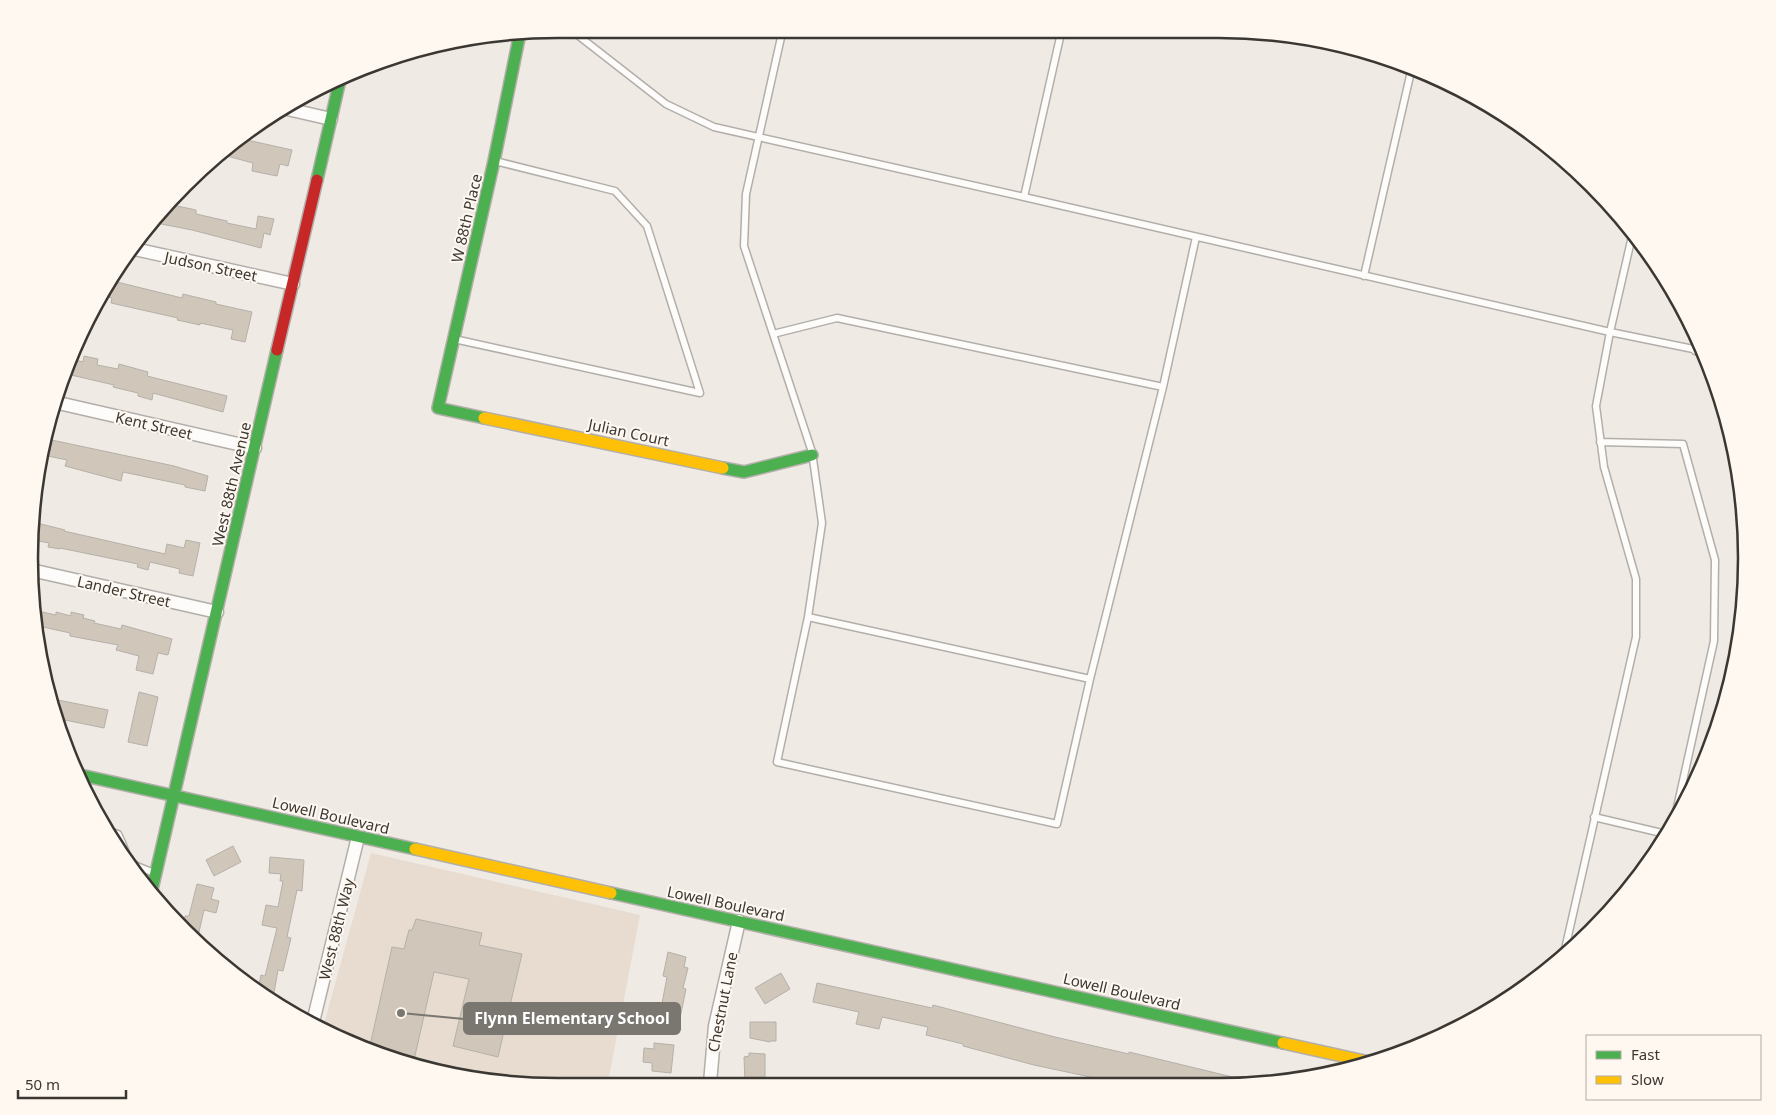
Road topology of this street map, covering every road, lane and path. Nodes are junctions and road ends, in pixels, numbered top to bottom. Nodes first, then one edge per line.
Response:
1 (581, 38) edge
2 (781, 38) edge
3 (1060, 38) edge
4 (519, 39) edge
5 (1410, 74) edge
6 (338, 86) edge
7 (292, 110) edge
8 (330, 119) junction
9 (759, 137) junction
10 (494, 161) junction
11 (1024, 197) junction
12 (1196, 237) junction
13 (1631, 241) edge
14 (139, 250) edge
15 (1364, 276) junction
16 (293, 284) junction
17 (1610, 332) junction
18 (773, 334) junction
19 (454, 339) junction
20 (1694, 351) edge
21 (1163, 386) junction
22 (61, 404) edge
23 (438, 408) joint
24 (1600, 442) junction
25 (255, 448) junction
26 (812, 455) junction
27 (38, 572) edge
28 (217, 612) junction
29 (808, 617) junction
30 (1090, 679) junction
31 (86, 776) edge
32 (89, 776) junction
33 (88, 781) edge
34 (175, 796) junction
35 (1679, 799) edge
36 (1594, 817) junction
37 (1660, 833) edge
38 (358, 836) junction
39 (141, 869) edge
40 (156, 874) junction
41 (153, 884) edge
42 (739, 921) junction
43 (1566, 943) edge
44 (314, 1017) edge
45 (1356, 1059) edge
46 (710, 1078) edge

1 - 9 lane
2 - 9 lane
3 - 11 lane
4 - 10 street, W 88th Place
5 - 15 lane
6 - 8 street, West 88th Avenue
7 - 8 street
8 - 16 street, West 88th Avenue
9 - 11 lane
9 - 18 lane
10 - 19 street, W 88th Place
10 - 19 lane
11 - 12 lane
12 - 15 lane
12 - 21 lane
13 - 17 lane
14 - 16 street, Judson Street
15 - 17 lane
16 - 25 street, West 88th Avenue
17 - 20 lane
17 - 24 lane
18 - 21 lane
18 - 26 lane
19 - 23 street, W 88th Place
21 - 30 lane
22 - 25 street, Kent Street
23 - 26 street, Julian Court
24 - 35 lane
24 - 36 lane
25 - 28 street, West 88th Avenue
26 - 29 lane
27 - 28 street, Lander Street
28 - 34 street, West 88th Avenue
29 - 30 lane
29 - 30 lane
31 - 32 street, Lowell Boulevard
32 - 33 lane
32 - 34 street, Lowell Boulevard
34 - 38 street, Lowell Boulevard
34 - 40 street, West 88th Avenue
36 - 37 lane
36 - 43 lane
38 - 42 street, Lowell Boulevard
38 - 44 street, West 88th Way
39 - 40 lane
40 - 41 street, West 88th Avenue
42 - 45 street, Lowell Boulevard
42 - 46 street, Chestnut Lane

